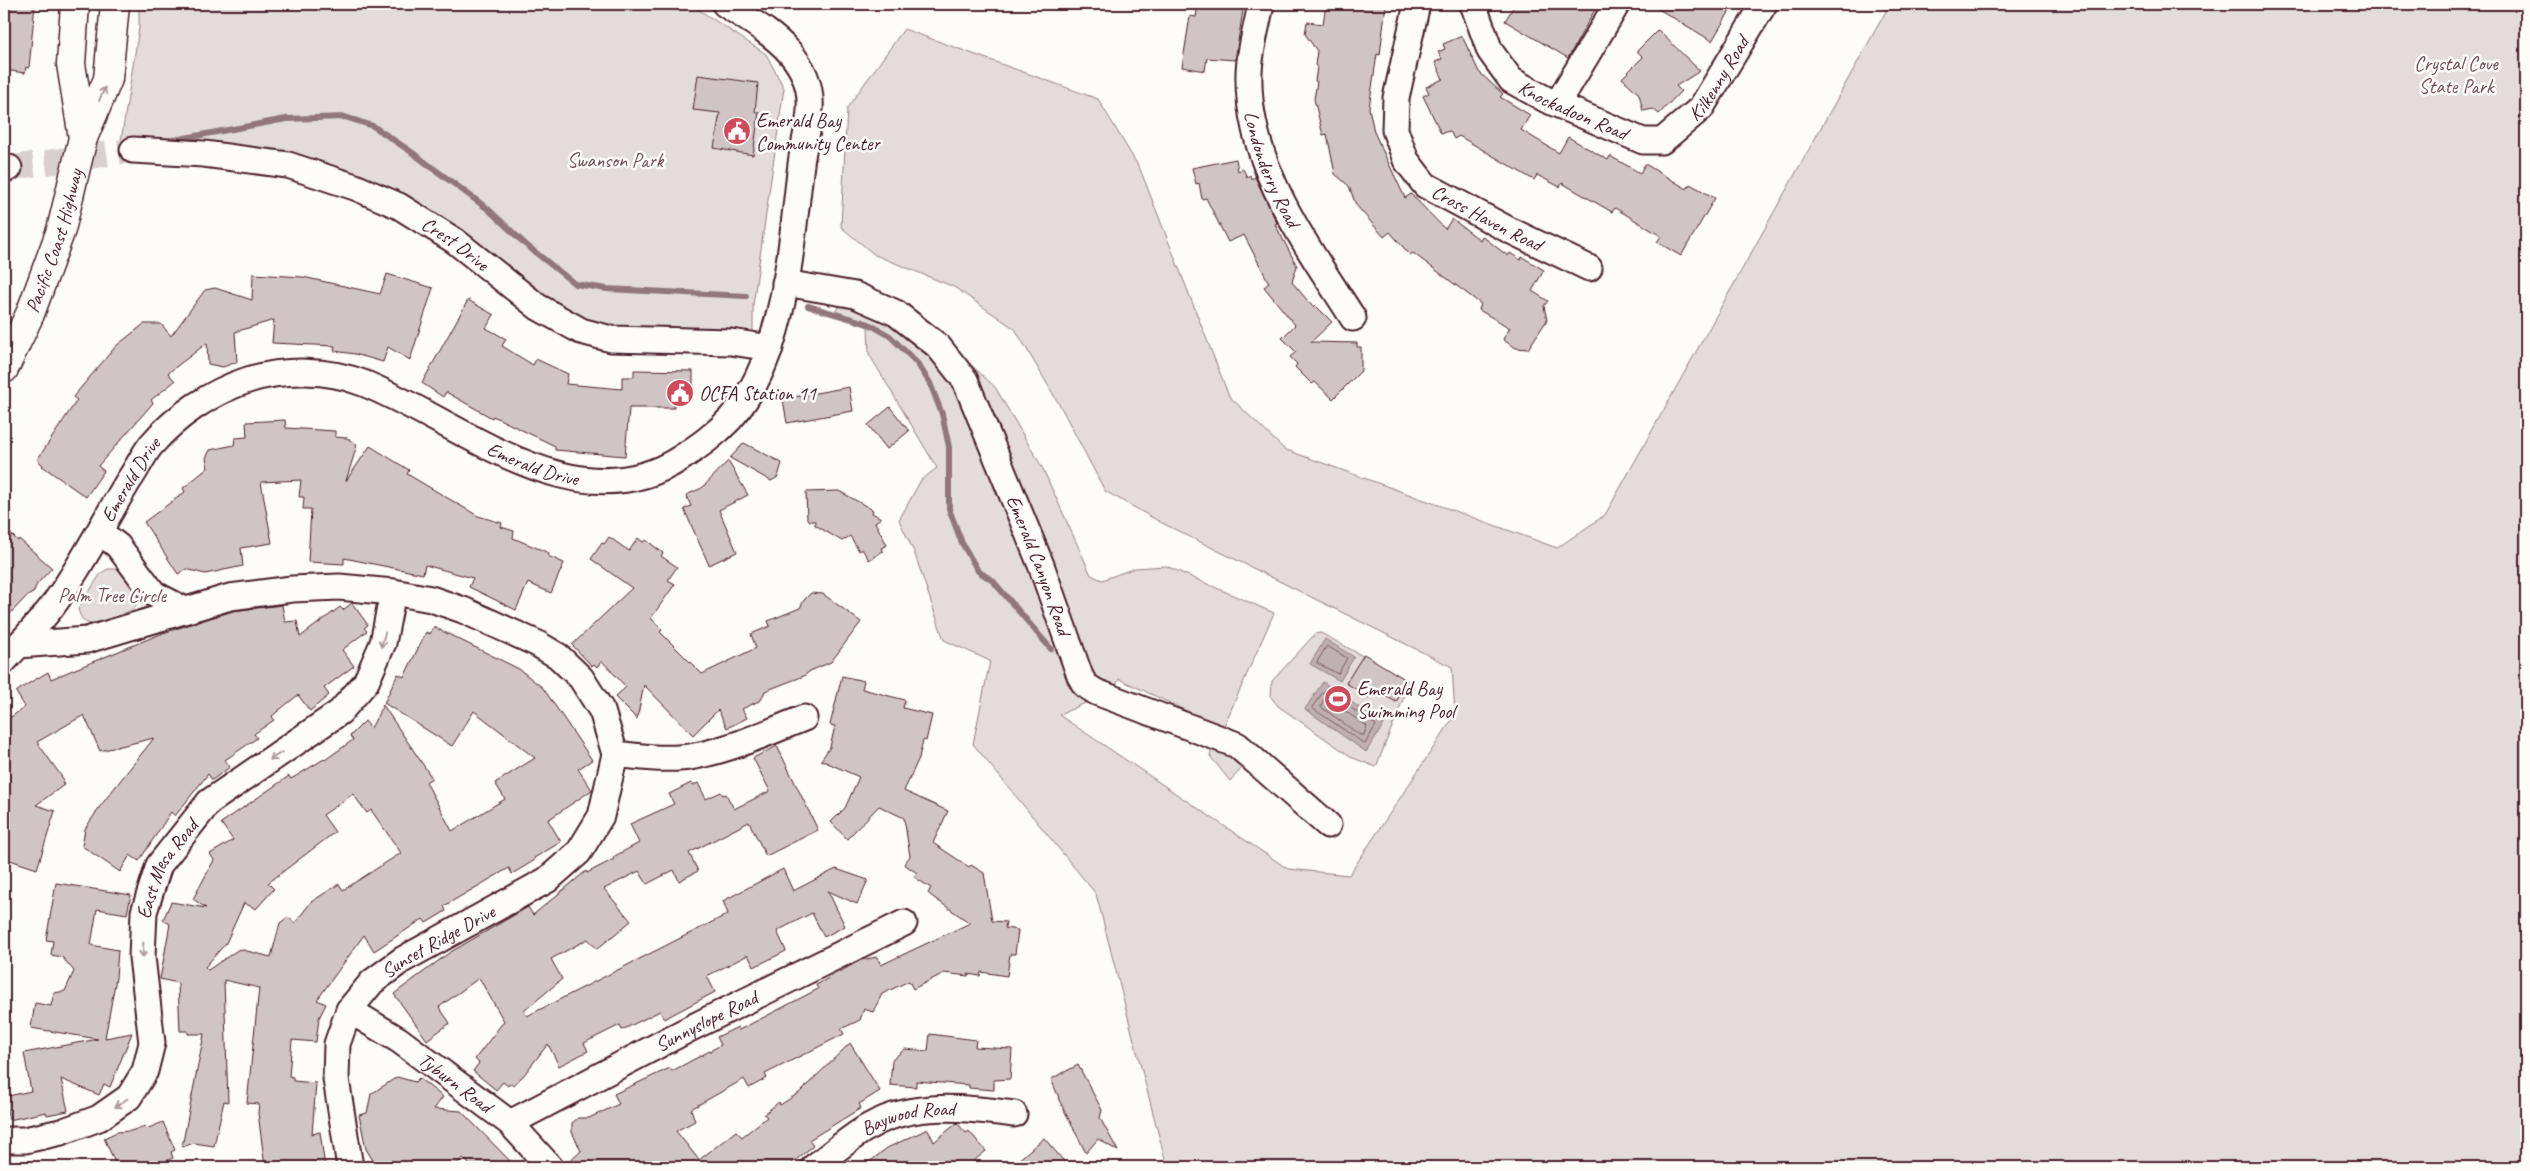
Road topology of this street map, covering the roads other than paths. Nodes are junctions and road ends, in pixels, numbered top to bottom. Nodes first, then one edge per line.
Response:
1 (75, 4) edge
2 (96, 4) edge
3 (115, 4) edge
4 (725, 4) edge
5 (1261, 4) edge
6 (1417, 4) edge
7 (1473, 4) edge
8 (1617, 4) edge
9 (1764, 4) edge
10 (72, 51) junction
11 (1558, 103) junction
12 (83, 138) junction
13 (1662, 141) joint
14 (133, 150) tunnel mouth
15 (1589, 268) dead end
16 (785, 284) junction
17 (1353, 318) dead end
18 (770, 348) junction
19 (4, 369) edge
20 (100, 532) junction
21 (393, 592) junction
22 (186, 610) junction
23 (11, 653) edge
24 (804, 718) dead end
25 (615, 754) junction
26 (1328, 826) dead end
27 (904, 923) dead end
28 (350, 1010) junction
29 (1014, 1114) dead end
30 (510, 1123) junction
31 (4, 1140) edge
32 (350, 1167) edge
33 (550, 1167) edge
34 (814, 1167) edge

1 - 10 highway, Pacific Coast Highway
2 - 10 highway
12 -> 3 highway, Pacific Coast Highway
4 - 16 street, Emerald Drive
5 - 17 street, Londonderry Road
6 - 15 street, Cross Haven Road
7 - 11 street, Knockadoon Road
8 - 11 street
9 - 13 street, Kilkenny Road
10 - 12 highway, Pacific Coast Highway
11 - 13 street, Knockadoon Road
12 - 19 highway, Pacific Coast Highway
14 - 18 street, Crest Drive
16 - 18 street, Emerald Drive
16 - 26 street, Emerald Canyon Road
18 - 20 street, Emerald Drive
20 - 22 street
20 - 23 street, Emerald Drive
21 - 22 street, Sunset Ridge Drive
21 - 25 street, Sunset Ridge Drive
21 -> 31 street, East Mesa Road
22 - 23 street, Sunset Ridge Drive
24 - 25 street
25 - 28 street, Sunset Ridge Drive
27 - 30 street, Sunnyslope Road
28 - 30 street, Tyburn Road
28 - 32 street, Sunset Ridge Drive
29 - 34 street, Baywood Road
30 - 33 street, Tyburn Road

